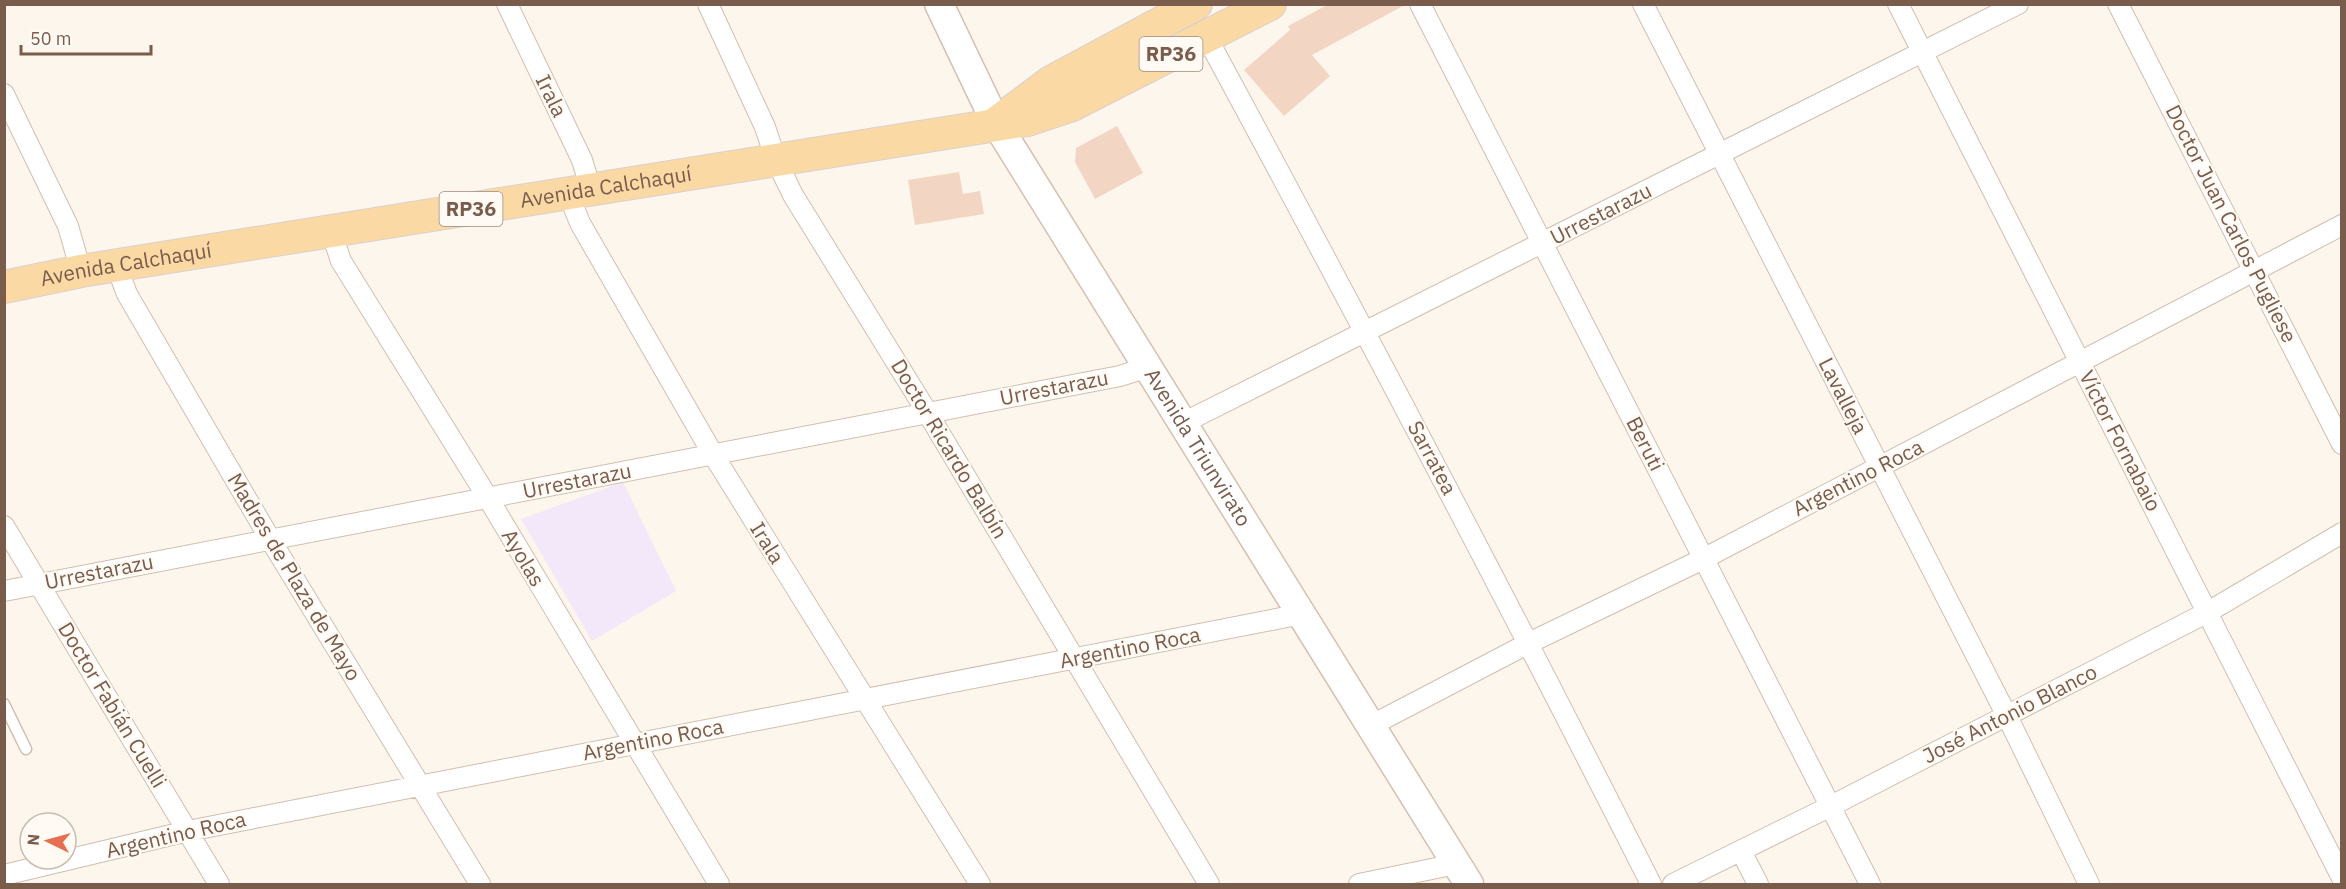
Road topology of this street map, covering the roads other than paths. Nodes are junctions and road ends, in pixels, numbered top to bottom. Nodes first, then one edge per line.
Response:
1 (507, 4) edge
2 (708, 4) edge
3 (939, 4) edge
4 (1270, 4) edge
5 (1420, 4) edge
6 (1643, 4) edge
7 (1898, 4) edge
8 (2018, 4) edge
9 (2118, 4) edge
10 (1185, 7) edge
11 (1206, 36) junction
12 (1923, 52) junction
13 (4, 94) edge
14 (1057, 94) dead end
15 (996, 123) junction
16 (1720, 154) junction
17 (776, 160) junction
18 (580, 192) junction
19 (2342, 225) edge
20 (331, 231) junction
21 (1543, 243) junction
22 (116, 265) junction
23 (2255, 270) junction
24 (81, 271) junction
25 (4, 287) edge
26 (1366, 333) junction
27 (2080, 363) junction
28 (1148, 367) junction
29 (927, 412) junction
30 (1183, 423) junction
31 (2342, 444) edge
32 (714, 456) junction
33 (1878, 467) junction
34 (488, 498) junction
35 (4, 526) edge
36 (2342, 533) edge
37 (270, 538) junction
38 (1703, 559) junction
39 (39, 584) junction
40 (4, 591) edge
41 (2208, 612) junction
42 (1302, 614) junction
43 (1529, 643) junction
44 (1076, 660) junction
45 (863, 698) junction
46 (4, 704) edge
47 (2007, 716) junction
48 (1372, 725) junction
49 (633, 744) junction
50 (26, 749) dead end
51 (420, 785) junction
52 (1829, 807) junction
53 (188, 831) junction
54 (1741, 851) junction
55 (1462, 874) edge
56 (4, 875) edge
57 (2342, 878) edge
58 (219, 885) edge
59 (480, 885) edge
60 (719, 885) edge
61 (980, 885) edge
62 (1209, 885) edge
63 (1359, 885) edge
64 (1651, 885) edge
65 (1673, 885) edge
66 (1758, 885) edge
67 (1870, 885) edge
68 (2089, 885) edge

1 - 18 street, Irala
2 - 17 street, Doctor Ricardo Balbín
3 - 15 street, Avenida Triunvirato
4 - 11 main road, Avenida Calchaquí / RP36
5 - 21 street, Beruti
6 - 16 street, Lavalleja
7 - 12 street, Víctor Fornabaio
8 - 12 street, Urrestarazu
9 - 23 street, Doctor Juan Carlos Pugliese
10 - 15 main road, Avenida Calchaquí / RP36
11 - 15 main road, Avenida Calchaquí / RP36
11 - 26 street, Sarratea
12 - 16 street, Urrestarazu
12 - 27 street, Víctor Fornabaio
13 - 24 street
14 - 15 lane
15 - 17 main road, Avenida Calchaquí / RP36
15 - 28 street, Avenida Triunvirato
16 - 21 street, Urrestarazu
16 - 33 street, Lavalleja
17 - 18 main road, Avenida Calchaquí / RP36
17 - 29 street, Doctor Ricardo Balbín
18 - 20 main road, Avenida Calchaquí / RP36
18 - 32 street, Irala
19 - 23 street, Argentino Roca
20 - 22 main road, Avenida Calchaquí / RP36
20 - 34 street, Ayolas
21 - 26 street, Urrestarazu
21 - 38 street, Beruti
22 - 24 main road, Avenida Calchaquí / RP36
22 - 37 street, Madres de Plaza de Mayo
23 - 27 street, Argentino Roca
23 - 31 street, Doctor Juan Carlos Pugliese
24 - 25 main road, Avenida Calchaquí / RP36
26 - 30 street, Urrestarazu
26 - 43 street, Sarratea
27 - 33 street, Argentino Roca
27 - 41 street, Víctor Fornabaio
28 - 29 street, Urrestarazu
28 - 30 street, Avenida Triunvirato
29 - 32 street, Urrestarazu
29 - 44 street, Doctor Ricardo Balbín
30 - 42 street, Avenida Triunvirato
32 - 34 street, Urrestarazu
32 - 45 street, Irala
33 - 38 street, Argentino Roca
33 - 47 street, Lavalleja
34 - 37 street, Urrestarazu
34 - 49 street, Ayolas
35 - 39 street, Doctor Fabián Cuelli
36 - 41 street, José Antonio Blanco
37 - 39 street, Urrestarazu
37 - 51 street, Madres de Plaza de Mayo
38 - 43 street, Argentino Roca
38 - 52 street, Beruti
39 - 40 street, Urrestarazu
39 - 53 street, Doctor Fabián Cuelli
41 - 47 street, José Antonio Blanco
41 - 57 street, Víctor Fornabaio
42 - 44 street, Argentino Roca
42 - 48 street, Avenida Triunvirato
43 - 48 street, Argentino Roca
43 - 64 street, Sarratea
44 - 45 street, Argentino Roca
44 - 62 street, Doctor Ricardo Balbín
45 - 49 street, Argentino Roca
45 - 61 street, Irala
46 - 50 lane
47 - 52 street, José Antonio Blanco
47 - 68 street, Lavalleja
48 - 55 street, Avenida Triunvirato
49 - 51 street, Argentino Roca
49 - 60 street, Ayolas
51 - 53 street, Argentino Roca
51 - 59 street, Madres de Plaza de Mayo
52 - 54 street, José Antonio Blanco
52 - 67 street, Beruti
53 - 56 street, Argentino Roca
53 - 58 street, Doctor Fabián Cuelli
54 - 65 street, José Antonio Blanco
54 - 66 street
55 - 63 street

